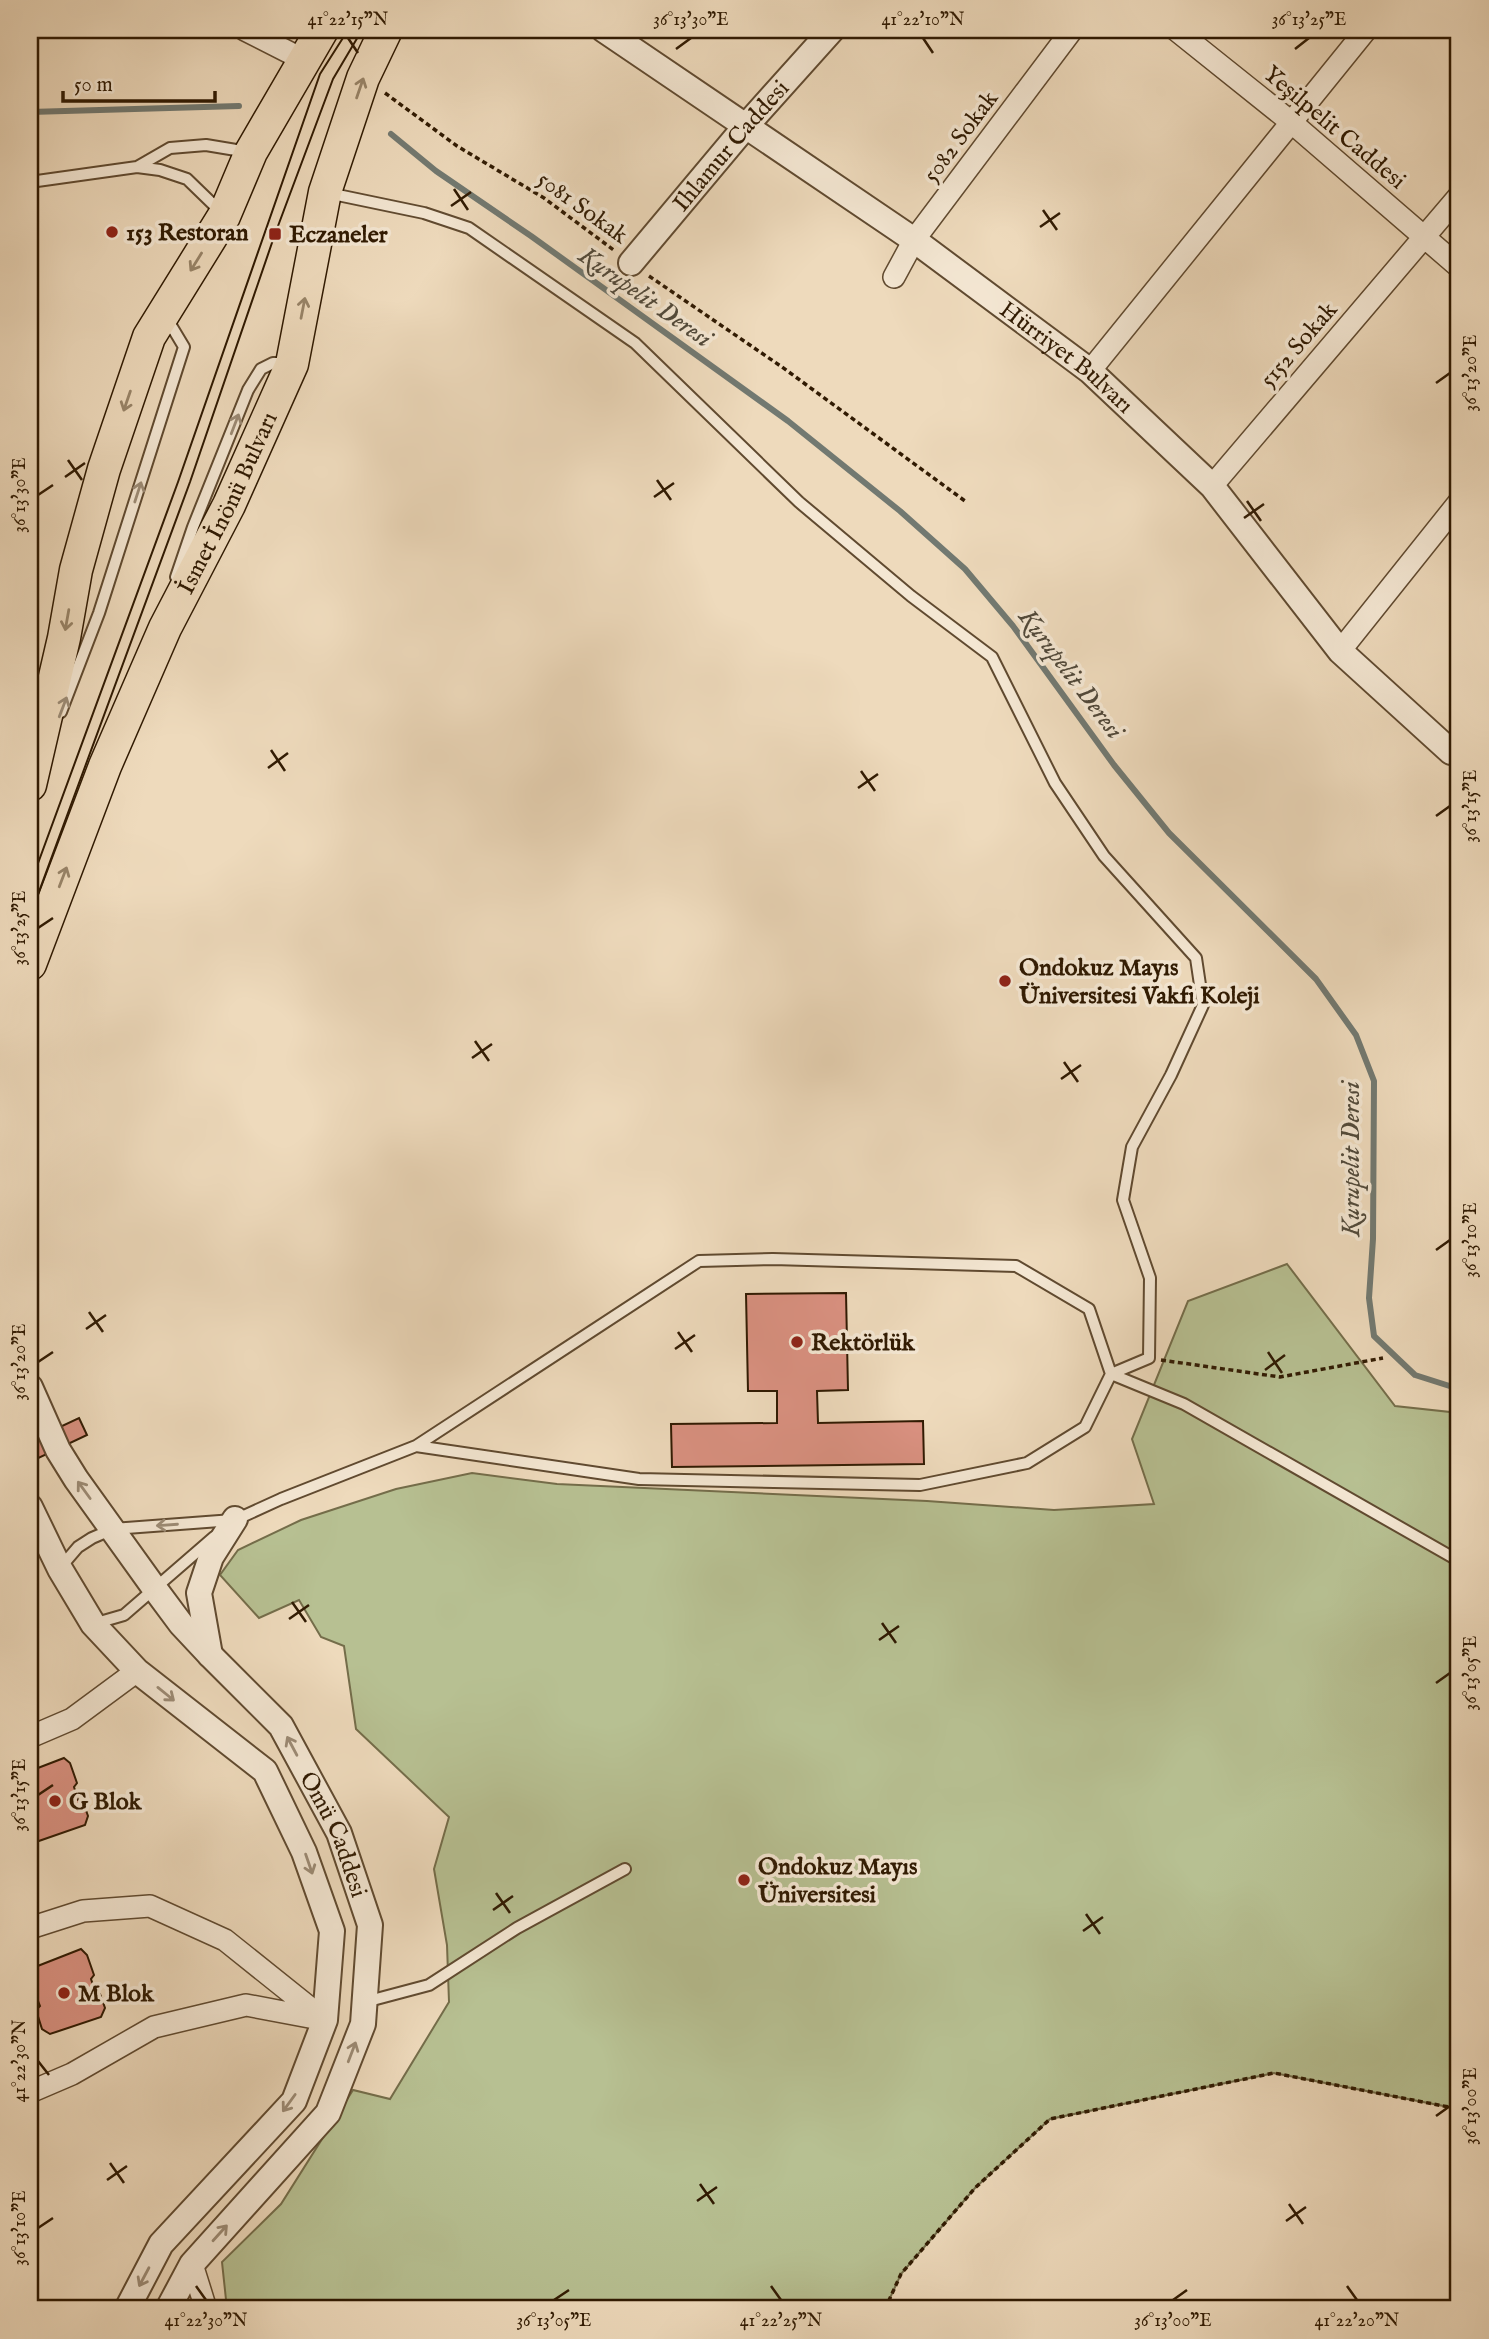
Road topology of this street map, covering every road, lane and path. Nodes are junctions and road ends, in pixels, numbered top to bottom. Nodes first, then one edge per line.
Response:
1 (245, 30) edge
2 (322, 30) edge
3 (386, 30) edge
4 (604, 30) edge
5 (831, 30) edge
6 (1072, 30) edge
7 (1176, 30) edge
8 (1366, 30) edge
9 (304, 60) junction
10 (363, 78) junction
11 (1291, 122) junction
12 (745, 127) junction
13 (251, 152) junction
14 (137, 167) junction
15 (30, 182) edge
16 (325, 192) junction
17 (1459, 196) edge
18 (224, 216) junction
19 (1424, 237) junction
20 (914, 240) junction
21 (631, 263) junction
22 (1459, 267) edge
23 (894, 276) dead end
24 (157, 324) junction
25 (1090, 371) junction
26 (1212, 485) junction
27 (965, 501) dead end
28 (1459, 502) edge
29 (1340, 651) junction
30 (1457, 753) edge
31 (30, 785) edge
32 (30, 793) edge
33 (30, 964) edge
34 (1383, 1357) dead end
35 (1149, 1358) junction
36 (1111, 1374) junction
37 (30, 1387) edge
38 (416, 1446) junction
39 (30, 1507) edge
40 (235, 1519) junction
41 (113, 1529) junction
42 (1459, 1562) edge
43 (60, 1569) junction
44 (155, 1589) junction
45 (93, 1624) junction
46 (210, 1655) junction
47 (137, 1671) junction
48 (30, 1737) edge
49 (625, 1869) dead end
50 (30, 1928) edge
51 (365, 2002) junction
52 (326, 2020) junction
53 (30, 2092) edge
54 (1459, 2109) edge
55 (192, 2264) junction
56 (127, 2309) edge
57 (168, 2309) edge
58 (206, 2309) edge
59 (885, 2309) edge

1 - 9 street
2 - 9 main road
3 - 10 main road, İsmet İnönü Bulvarı
4 - 12 street, Hürriyet Bulvarı
5 - 12 street, Ihlamur Caddesi
6 - 20 street, 5082 Sokak
7 - 11 street, Yeşilpelit Caddesi
8 - 11 street
9 - 13 main road
16 -> 10 main road, İsmet İnönü Bulvarı
10 - 21 path, 5081 Sokak
11 - 19 street, Yeşilpelit Caddesi
11 - 25 street
12 - 20 street, Hürriyet Bulvarı
12 - 21 street, Ihlamur Caddesi
13 - 14 lane
13 - 18 main road
14 - 15 lane
14 - 18 lane
33 -> 16 main road, İsmet İnönü Bulvarı
16 - 35 lane
17 - 19 street, 5152 Sokak
18 -> 24 main road
19 - 22 street, Yeşilpelit Caddesi
19 - 26 street, 5152 Sokak
20 - 23 street, 5082 Sokak
20 - 25 street, Hürriyet Bulvarı
21 - 27 path, 5081 Sokak
24 -> 31 main road
32 -> 24 lane
25 - 26 street, Hürriyet Bulvarı
26 - 29 street, Hürriyet Bulvarı
28 - 29 street
29 - 30 street, Hürriyet Bulvarı
34 - 35 path
35 - 36 lane
36 - 38 lane
36 - 38 lane
36 - 42 lane
41 -> 37 street, Omü Caddesi
38 - 40 lane
39 - 43 street, Omü Caddesi
40 -> 41 lane
40 - 44 lane
40 - 46 street
41 - 43 lane
41 - 44 street, Omü Caddesi
43 - 45 street, Omü Caddesi
44 - 45 lane
44 - 46 street, Omü Caddesi
45 - 47 street, Omü Caddesi
51 -> 46 street, Omü Caddesi
47 - 48 street
47 -> 52 street, Omü Caddesi
49 - 51 lane
50 - 52 street
55 -> 51 street, Omü Caddesi
52 - 53 street
52 -> 56 street, Omü Caddesi
54 - 59 path
55 - 57 street, Omü Caddesi
55 - 58 street

